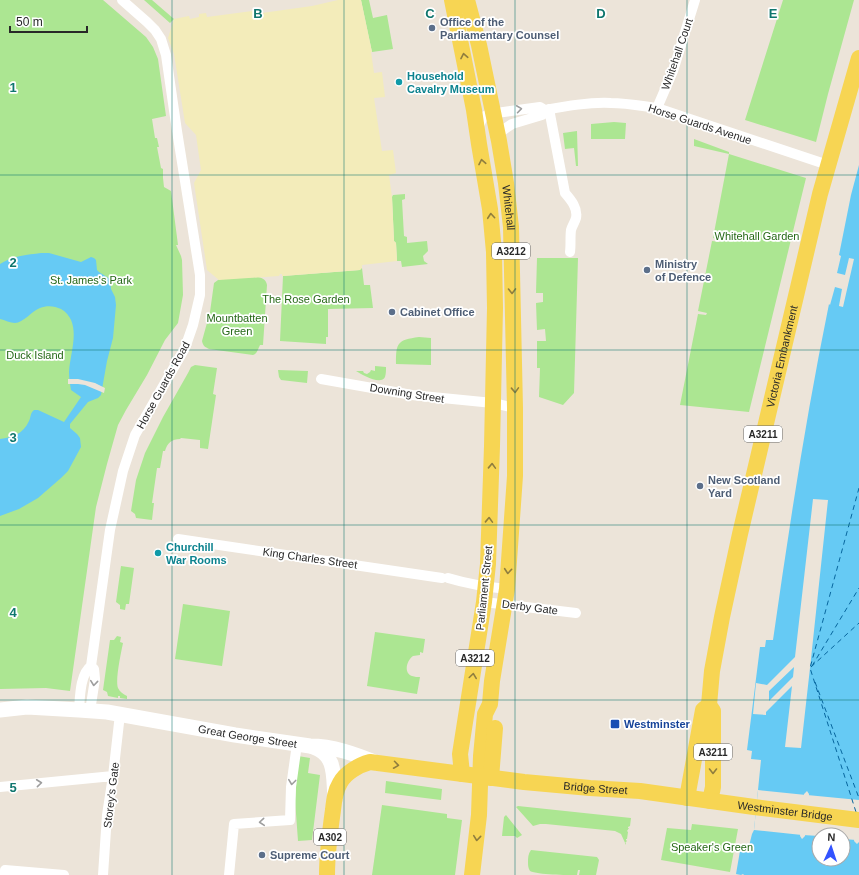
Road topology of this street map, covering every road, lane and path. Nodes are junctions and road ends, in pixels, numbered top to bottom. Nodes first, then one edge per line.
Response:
1 (122, 0) edge
2 (452, 0) edge
3 (467, 0) edge
4 (695, 0) edge
5 (859, 58) edge
6 (657, 108) junction
7 (547, 109) junction
8 (493, 113) junction
9 (478, 134) junction
10 (498, 135) junction
11 (828, 165) junction
12 (570, 252) dead end
13 (512, 260) junction
14 (494, 261) junction
15 (321, 379) dead end
16 (493, 403) junction
17 (515, 408) junction
18 (490, 492) joint
19 (514, 492) joint
20 (178, 539) dead end
21 (507, 589) junction
22 (484, 594) junction
23 (504, 604) junction
24 (576, 613) dead end
25 (709, 704) junction
26 (0, 710) edge
27 (85, 710) junction
28 (120, 714) junction
29 (303, 745) junction
30 (460, 754) junction
31 (377, 763) junction
32 (415, 768) junction
33 (462, 774) junction
34 (113, 776) junction
35 (484, 780) junction
36 (0, 787) edge
37 (335, 798) junction
38 (687, 798) junction
39 (710, 801) junction
40 (859, 820) edge
41 (473, 874) edge
42 (5, 875) edge
43 (64, 875) edge
44 (103, 875) edge
45 (229, 875) edge
46 (327, 875) edge

1 - 27 street, Horse Guards Road
9 -> 2 main road, Whitehall / A3212
3 - 8 main road, Whitehall / A3212
4 - 6 street, Whitehall Court
5 - 11 main road, Victoria Embankment / A3211
6 - 7 street, Horse Guards Avenue
6 - 11 street, Horse Guards Avenue
8 -> 7 street, Horse Guards Avenue
7 - 10 street, Horse Guards Avenue
7 - 12 street
8 - 9 street
8 - 10 main road, Whitehall / A3212
14 -> 9 main road, Whitehall / A3212
10 - 13 main road, Whitehall / A3212
11 - 25 main road, Victoria Embankment / A3211
13 - 14 main road
13 -> 17 main road, Whitehall / A3212
14 - 16 main road, Whitehall / A3212
15 - 16 street, Downing Street
16 - 17 street, Downing Street
18 -> 16 main road, Whitehall / A3212
17 - 19 main road, Whitehall / A3212
22 -> 18 main road, Parliament Street / A3212
19 -> 21 main road, Parliament Street / A3212
20 - 22 street, King Charles Street
21 - 22 street, King Charles Street
21 - 23 main road, Parliament Street / A3212
22 - 23 street, Derby Gate
30 -> 22 main road, Parliament Street / A3212
23 - 24 street, Derby Gate
23 - 35 main road, Parliament Street / A3212
25 - 38 main road, Victoria Embankment / A3211
25 -> 39 main road, Victoria Embankment / A3211
26 - 27 street, Great George Street
27 - 28 street, Great George Street
28 - 29 street, Great George Street
28 - 34 street, Storey's Gate
29 - 31 street, Great George Street
29 - 37 street
29 -> 45 street
30 - 32 main road, Great George Street / A302
30 - 33 main road, A3212
31 -> 32 main road, Great George Street / A302
31 - 37 main road, A302
32 - 33 main road, Great George Street / A302
32 - 35 main road, Great George Street / A302
33 - 35 main road, Great George Street / A302
36 -> 34 street
34 - 44 street, Storey's Gate
35 - 38 main road, Bridge Street / A302
35 -> 41 main road, Parliament Street
37 - 46 main road, A302
38 - 39 main road, Bridge Street / A302
39 - 40 main road, Westminster Bridge / A302
42 - 43 street

